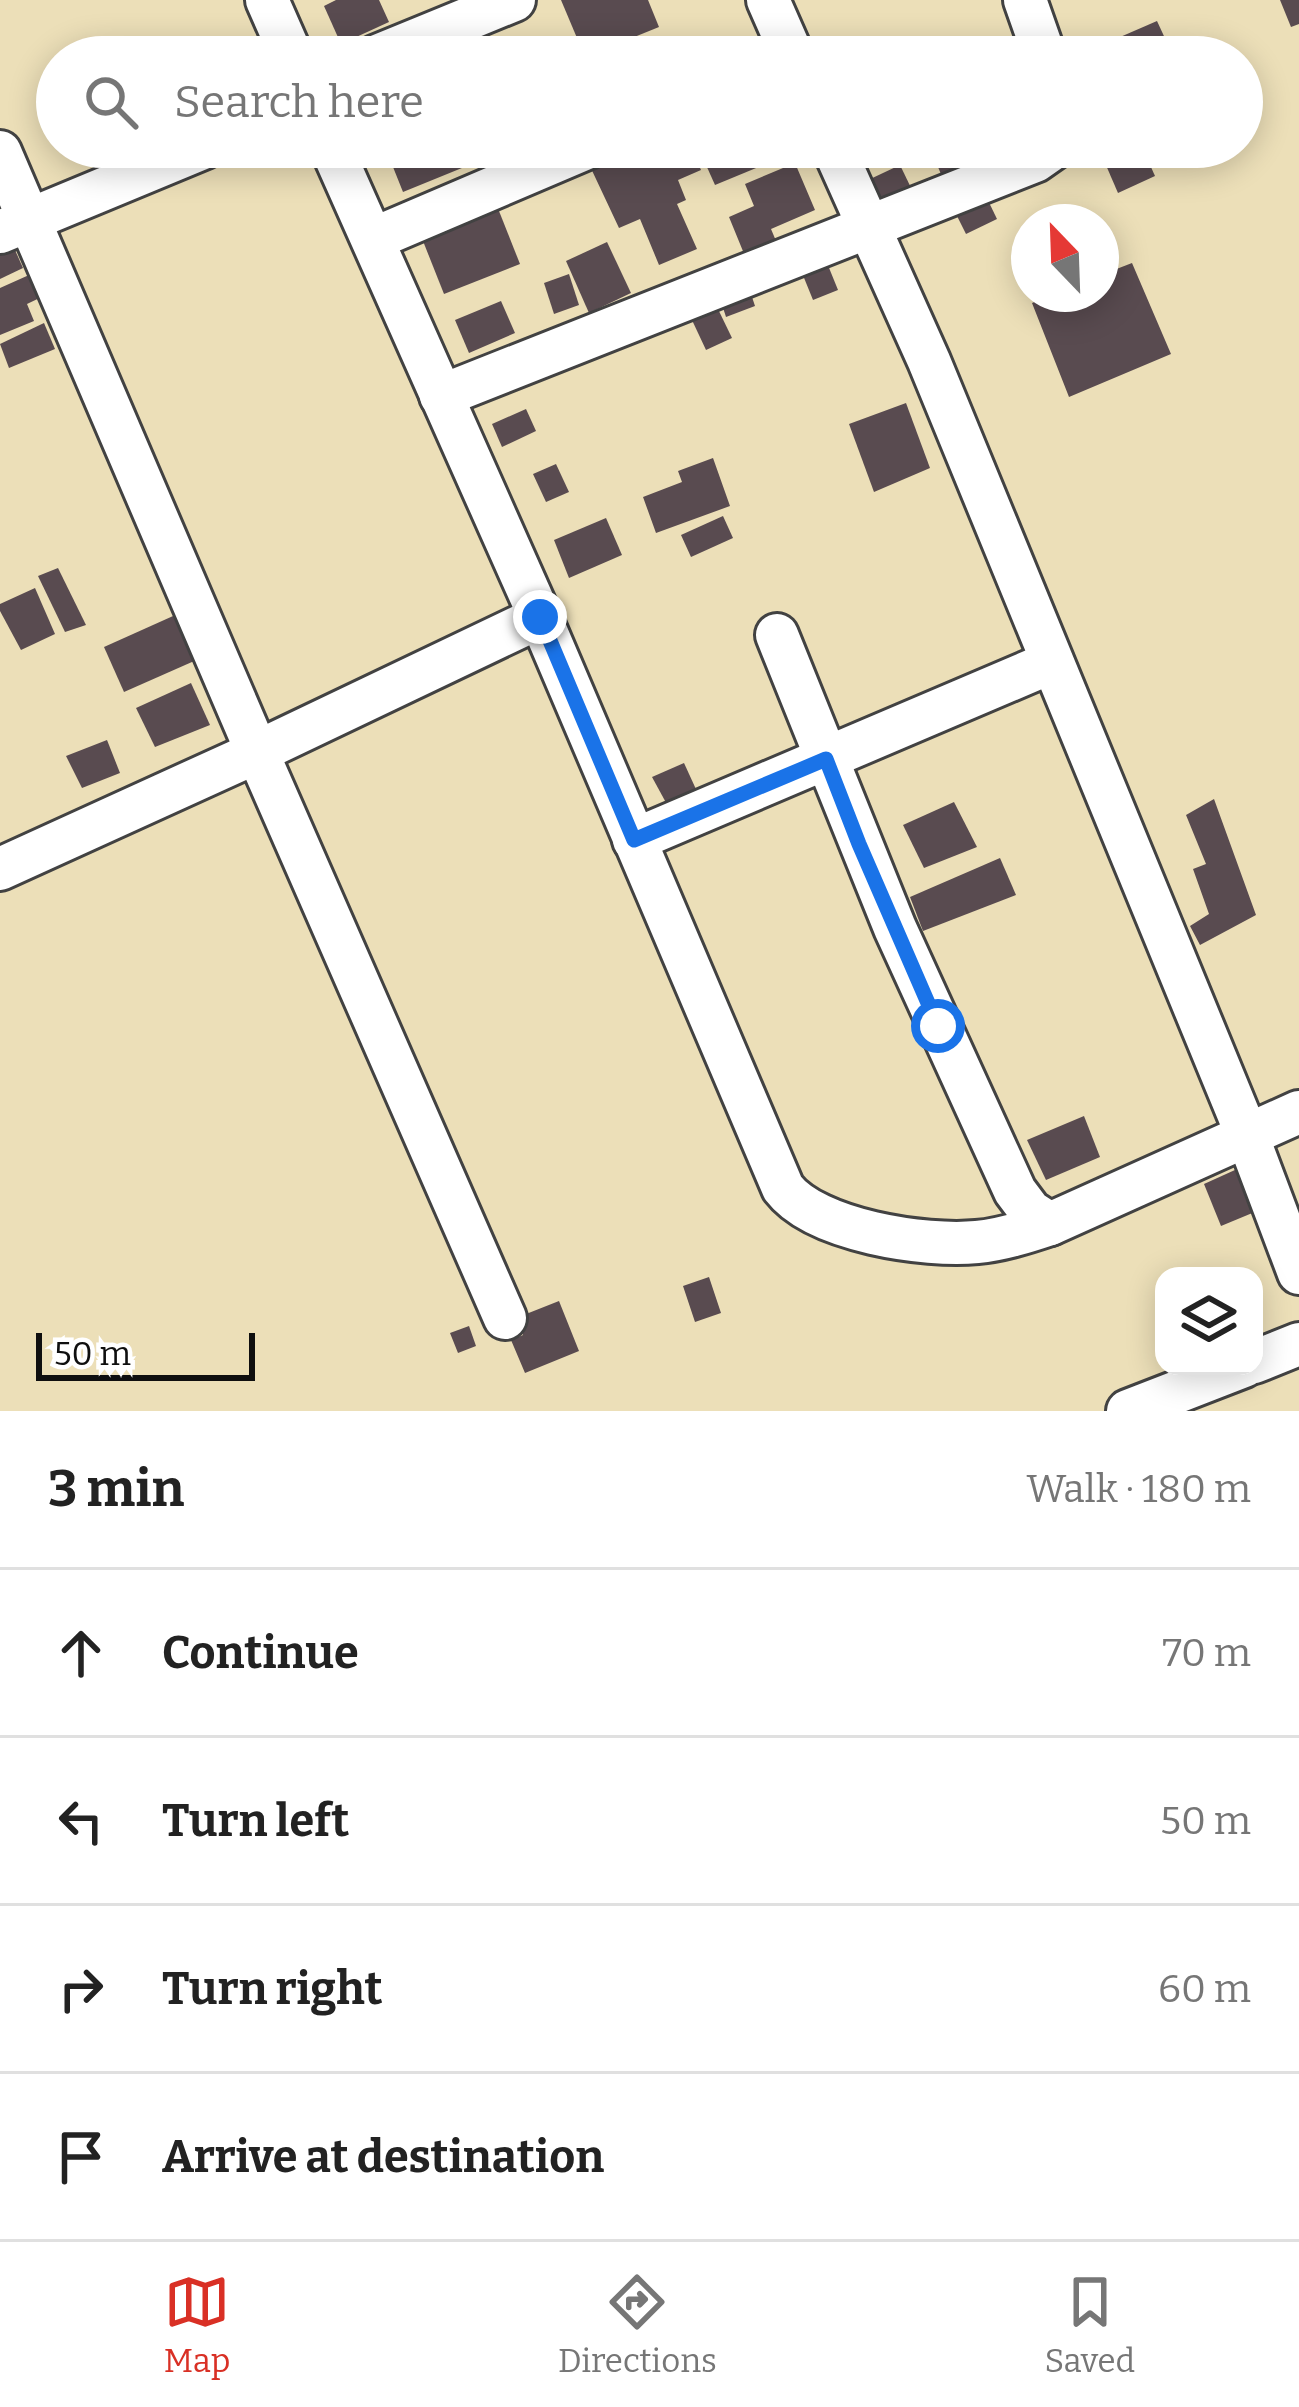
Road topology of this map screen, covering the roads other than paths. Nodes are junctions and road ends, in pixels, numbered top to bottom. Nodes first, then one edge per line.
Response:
1 (268, 0) edge
2 (514, 0) edge
3 (768, 0) edge
4 (1025, 0) edge
5 (283, 36) edge
6 (426, 36) edge
7 (782, 36) edge
8 (1038, 36) edge
9 (0, 152) edge
10 (155, 168) edge
11 (341, 168) edge
12 (540, 168) edge
13 (842, 168) edge
14 (1017, 168) edge
15 (868, 225) junction
16 (0, 232) edge
17 (373, 239) junction
18 (441, 396) junction
19 (540, 617) junction
20 (777, 634) dead end
21 (1052, 662) junction
22 (256, 752) junction
23 (826, 759) junction
24 (634, 840) junction
25 (0, 869) edge
26 (1299, 1112) edge
27 (1247, 1136) junction
28 (1050, 1224) junction
29 (1299, 1273) edge
30 (505, 1318) dead end
31 (1299, 1345) edge
32 (1263, 1359) edge
33 (1221, 1375) edge
34 (1128, 1411) edge

1 - 5 street
2 - 6 street
3 - 7 street
4 - 8 street
9 - 22 street
10 - 16 street
11 - 17 street
12 - 17 street
13 - 15 street
14 - 15 street
15 - 18 street
15 - 21 street
17 - 18 street
18 - 19 street
19 - 22 street
19 - 24 street
20 - 23 street
21 - 23 street
21 - 27 street
22 - 25 street
22 - 30 street
23 - 24 street
23 - 28 street
24 - 28 street
26 - 27 street
27 - 28 street
27 - 29 street
31 - 32 street
33 - 34 street

